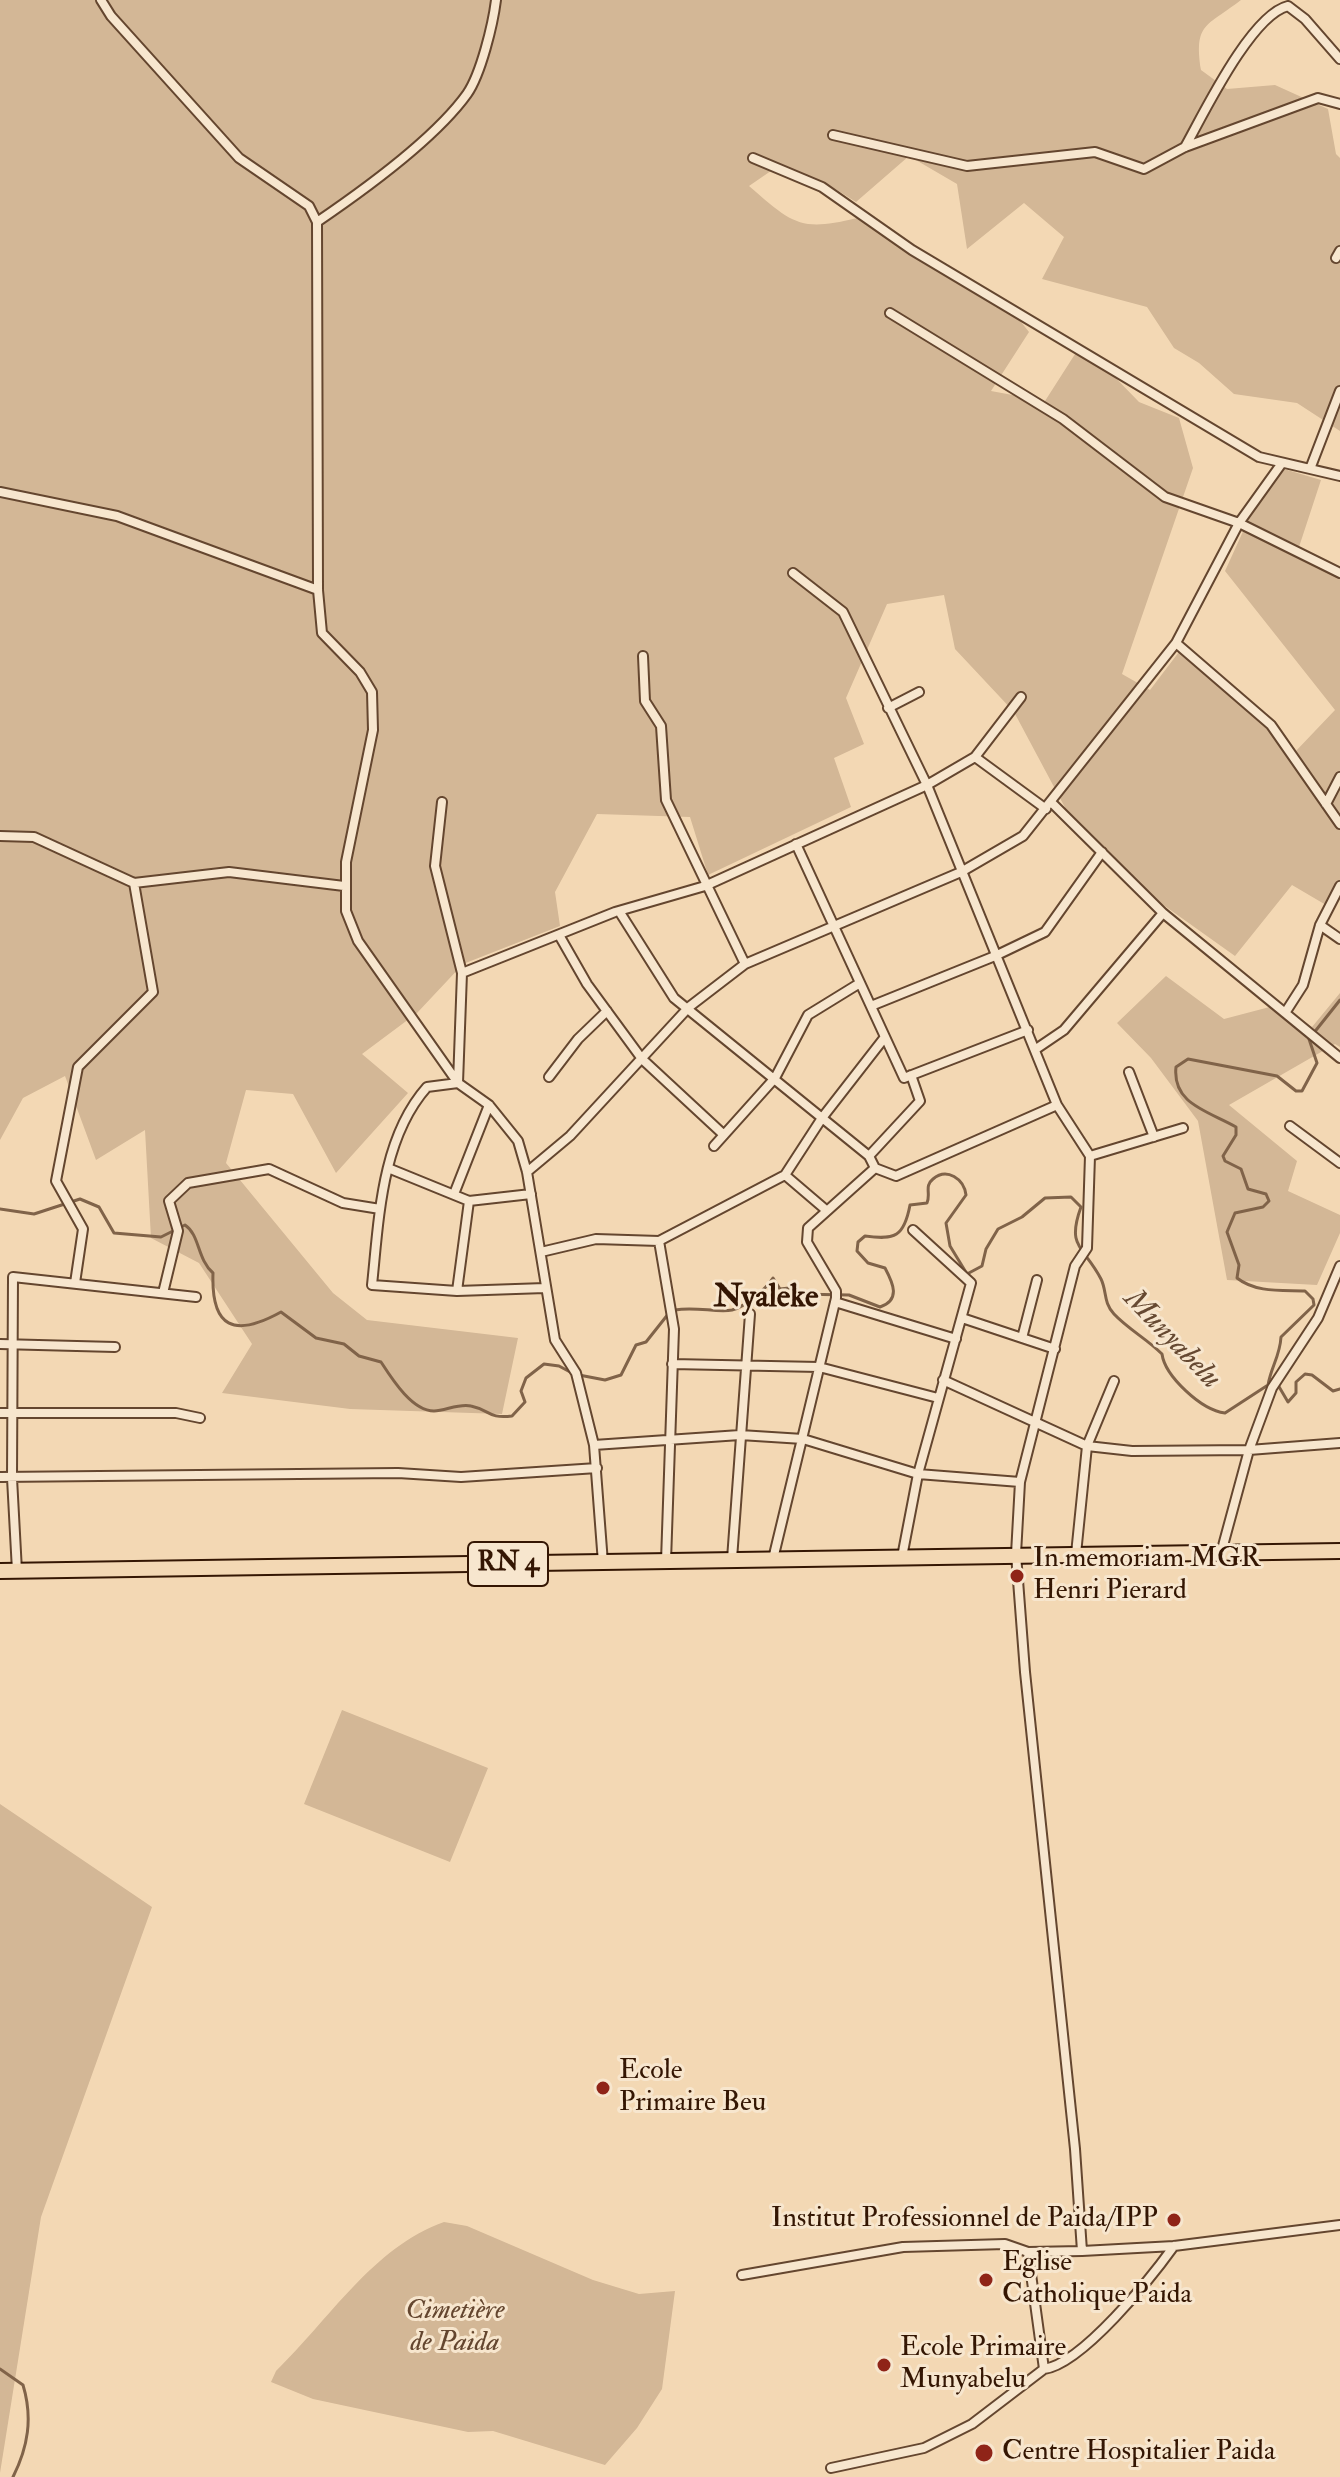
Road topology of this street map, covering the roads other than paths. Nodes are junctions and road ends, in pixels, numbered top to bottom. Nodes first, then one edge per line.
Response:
1 (101, 0) edge
2 (496, 0) edge
3 (1340, 59) edge
4 (1339, 102) edge
5 (833, 135) dead end
6 (1185, 147) junction
7 (753, 158) dead end
8 (317, 222) junction
9 (890, 313) dead end
10 (1340, 391) edge
11 (1282, 463) junction
12 (1310, 469) junction
13 (1340, 476) edge
14 (0, 492) edge
15 (1239, 523) junction
16 (793, 573) dead end
17 (1340, 573) edge
18 (318, 590) junction
19 (1176, 643) junction
20 (643, 656) dead end
21 (919, 692) dead end
22 (1021, 697) dead end
23 (888, 708) junction
24 (975, 757) junction
25 (1340, 777) edge
26 (927, 785) junction
27 (442, 802) dead end
28 (1326, 804) junction
29 (1048, 805) junction
30 (1340, 824) edge
31 (0, 836) edge
32 (796, 844) junction
33 (1102, 852) junction
34 (961, 872) junction
35 (134, 883) junction
36 (344, 886) junction
37 (705, 886) junction
38 (1340, 886) edge
39 (619, 911) junction
40 (1163, 913) junction
41 (833, 925) junction
42 (1320, 925) junction
43 (559, 935) junction
44 (1340, 939) edge
45 (995, 956) junction
46 (745, 964) junction
47 (462, 973) junction
48 (860, 983) junction
49 (871, 1006) junction
50 (689, 1007) junction
51 (607, 1011) junction
52 (1285, 1013) junction
53 (1028, 1030) junction
54 (885, 1037) junction
55 (1036, 1049) junction
56 (1340, 1058) edge
57 (642, 1059) junction
58 (1129, 1072) dead end
59 (911, 1075) junction
60 (549, 1077) dead end
61 (775, 1078) junction
62 (458, 1083) junction
63 (489, 1105) junction
64 (1057, 1105) junction
65 (822, 1118) junction
66 (1290, 1126) dead end
67 (1183, 1128) dead end
68 (724, 1135) junction
69 (1154, 1137) junction
70 (714, 1146) dead end
71 (869, 1156) junction
72 (1090, 1156) junction
73 (1340, 1163) edge
74 (388, 1168) junction
75 (875, 1168) junction
76 (527, 1172) junction
77 (785, 1175) junction
78 (454, 1194) junction
79 (531, 1194) junction
80 (469, 1201) junction
81 (380, 1209) junction
82 (826, 1210) junction
83 (913, 1230) dead end
84 (659, 1241) junction
85 (541, 1252) junction
86 (1340, 1266) edge
87 (1037, 1280) dead end
88 (75, 1283) junction
89 (545, 1288) junction
90 (457, 1291) junction
91 (163, 1293) junction
92 (196, 1297) dead end
93 (835, 1297) junction
94 (750, 1314) dead end
95 (962, 1318) junction
96 (1022, 1338) junction
97 (956, 1339) junction
98 (0, 1344) edge
99 (12, 1344) junction
100 (115, 1347) dead end
101 (1055, 1349) junction
102 (746, 1363) junction
103 (672, 1364) junction
104 (819, 1367) junction
105 (943, 1380) junction
106 (1114, 1381) dead end
107 (938, 1398) junction
108 (13, 1412) junction
109 (0, 1413) edge
110 (200, 1418) dead end
111 (1034, 1421) junction
112 (740, 1435) junction
113 (671, 1439) junction
114 (803, 1439) junction
115 (1340, 1443) edge
116 (594, 1445) junction
117 (1087, 1446) junction
118 (1249, 1450) junction
119 (597, 1468) junction
120 (918, 1474) junction
121 (0, 1477) edge
122 (12, 1478) junction
123 (1020, 1482) junction
124 (1340, 1551) edge
125 (1221, 1553) junction
126 (1016, 1554) junction
127 (1076, 1554) junction
128 (902, 1557) junction
129 (732, 1559) junction
130 (773, 1559) junction
131 (666, 1561) junction
132 (603, 1563) junction
133 (0, 1571) edge
134 (17, 1571) junction
135 (1340, 2225) edge
136 (1174, 2246) junction
137 (1082, 2251) junction
138 (1028, 2252) junction
139 (742, 2275) dead end
140 (1044, 2369) junction
141 (831, 2468) dead end

1 - 8 street
2 - 8 street
3 - 6 street
4 - 6 street
5 - 6 street
7 - 11 street
8 - 18 street
9 - 15 street
10 - 12 street
11 - 12 street
11 - 15 street
12 - 13 street
14 - 18 street
15 - 17 street
15 - 19 street
16 - 23 street
18 - 36 street
19 - 28 street
19 - 29 street
20 - 37 street
21 - 23 street
22 - 24 street
23 - 26 street
24 - 26 street
24 - 29 street
25 - 28 street
26 - 32 street
26 - 34 street
27 - 47 street
28 - 30 street
29 - 33 street
29 - 34 street
31 - 35 street
32 - 37 street
32 - 41 street
33 - 40 street
33 - 45 street
34 - 41 street
34 - 45 street
35 - 36 street
35 - 88 street
36 - 62 street
37 - 39 street
37 - 46 street
38 - 42 street
39 - 43 street
39 - 50 street
40 - 52 street
40 - 55 street
41 - 46 street
41 - 48 street
42 - 44 street
42 - 52 street
43 - 47 street
43 - 51 street
45 - 49 street
45 - 53 street
46 - 50 street
47 - 62 street
48 - 49 street
48 - 61 street
49 - 54 street
50 - 57 street
50 - 61 street
51 - 57 street
51 - 60 street
52 - 56 street
53 - 55 street
53 - 59 street
54 - 59 street
54 - 65 street
55 - 64 street
57 - 68 street
57 - 76 street
58 - 69 street
59 - 71 street
61 - 65 street
61 - 68 street
62 - 63 street
62 - 74 street
63 - 76 street
63 - 78 street
64 - 72 street
64 - 75 street
65 - 71 street
65 - 77 street
66 - 73 street
67 - 69 street
68 - 70 street
69 - 72 street
71 - 75 street
72 - 101 street
74 - 78 street
74 - 81 street
75 - 82 street
76 - 79 street
77 - 82 street
77 - 84 street
78 - 80 street
79 - 80 street
79 - 85 street
80 - 90 street
81 - 90 street
81 - 91 street
82 - 93 street
83 - 95 street
84 - 85 street
84 - 103 street
85 - 89 street
86 - 118 street
87 - 96 street
88 - 91 street
88 - 99 street
89 - 90 street
89 - 116 street
91 - 92 street
93 - 97 street
93 - 104 street
94 - 102 street
95 - 96 street
95 - 97 street
96 - 101 street
97 - 105 street
98 - 99 street
99 - 100 street
99 - 108 street
101 - 111 street
102 - 103 street
102 - 104 street
102 - 112 street
103 - 113 street
104 - 107 street
104 - 114 street
105 - 107 street
105 - 111 street
106 - 117 street
107 - 120 street
108 - 109 street
108 - 110 street
108 - 122 street
111 - 117 street
111 - 123 street
112 - 113 street
112 - 114 street
112 - 129 street
113 - 116 street
113 - 131 street
114 - 120 street
114 - 130 street
115 - 118 street
116 - 119 street
117 - 118 street
117 - 127 street
118 - 125 street
119 - 122 street
119 - 132 street
120 - 123 street
120 - 128 street
121 - 122 street
122 - 134 street
123 - 126 street
124 - 125 highway, RN 4
125 - 127 highway, RN 4
126 - 127 highway, RN 4
126 - 128 highway, RN 4
126 - 137 street
128 - 130 highway, RN 4
129 - 130 highway, RN 4
129 - 131 highway, RN 4
131 - 132 highway, RN 4
132 - 134 highway, RN 4
133 - 134 highway, RN 4
135 - 136 street
136 - 137 street
136 - 140 street
137 - 138 street
138 - 139 street
138 - 140 street
140 - 141 street

